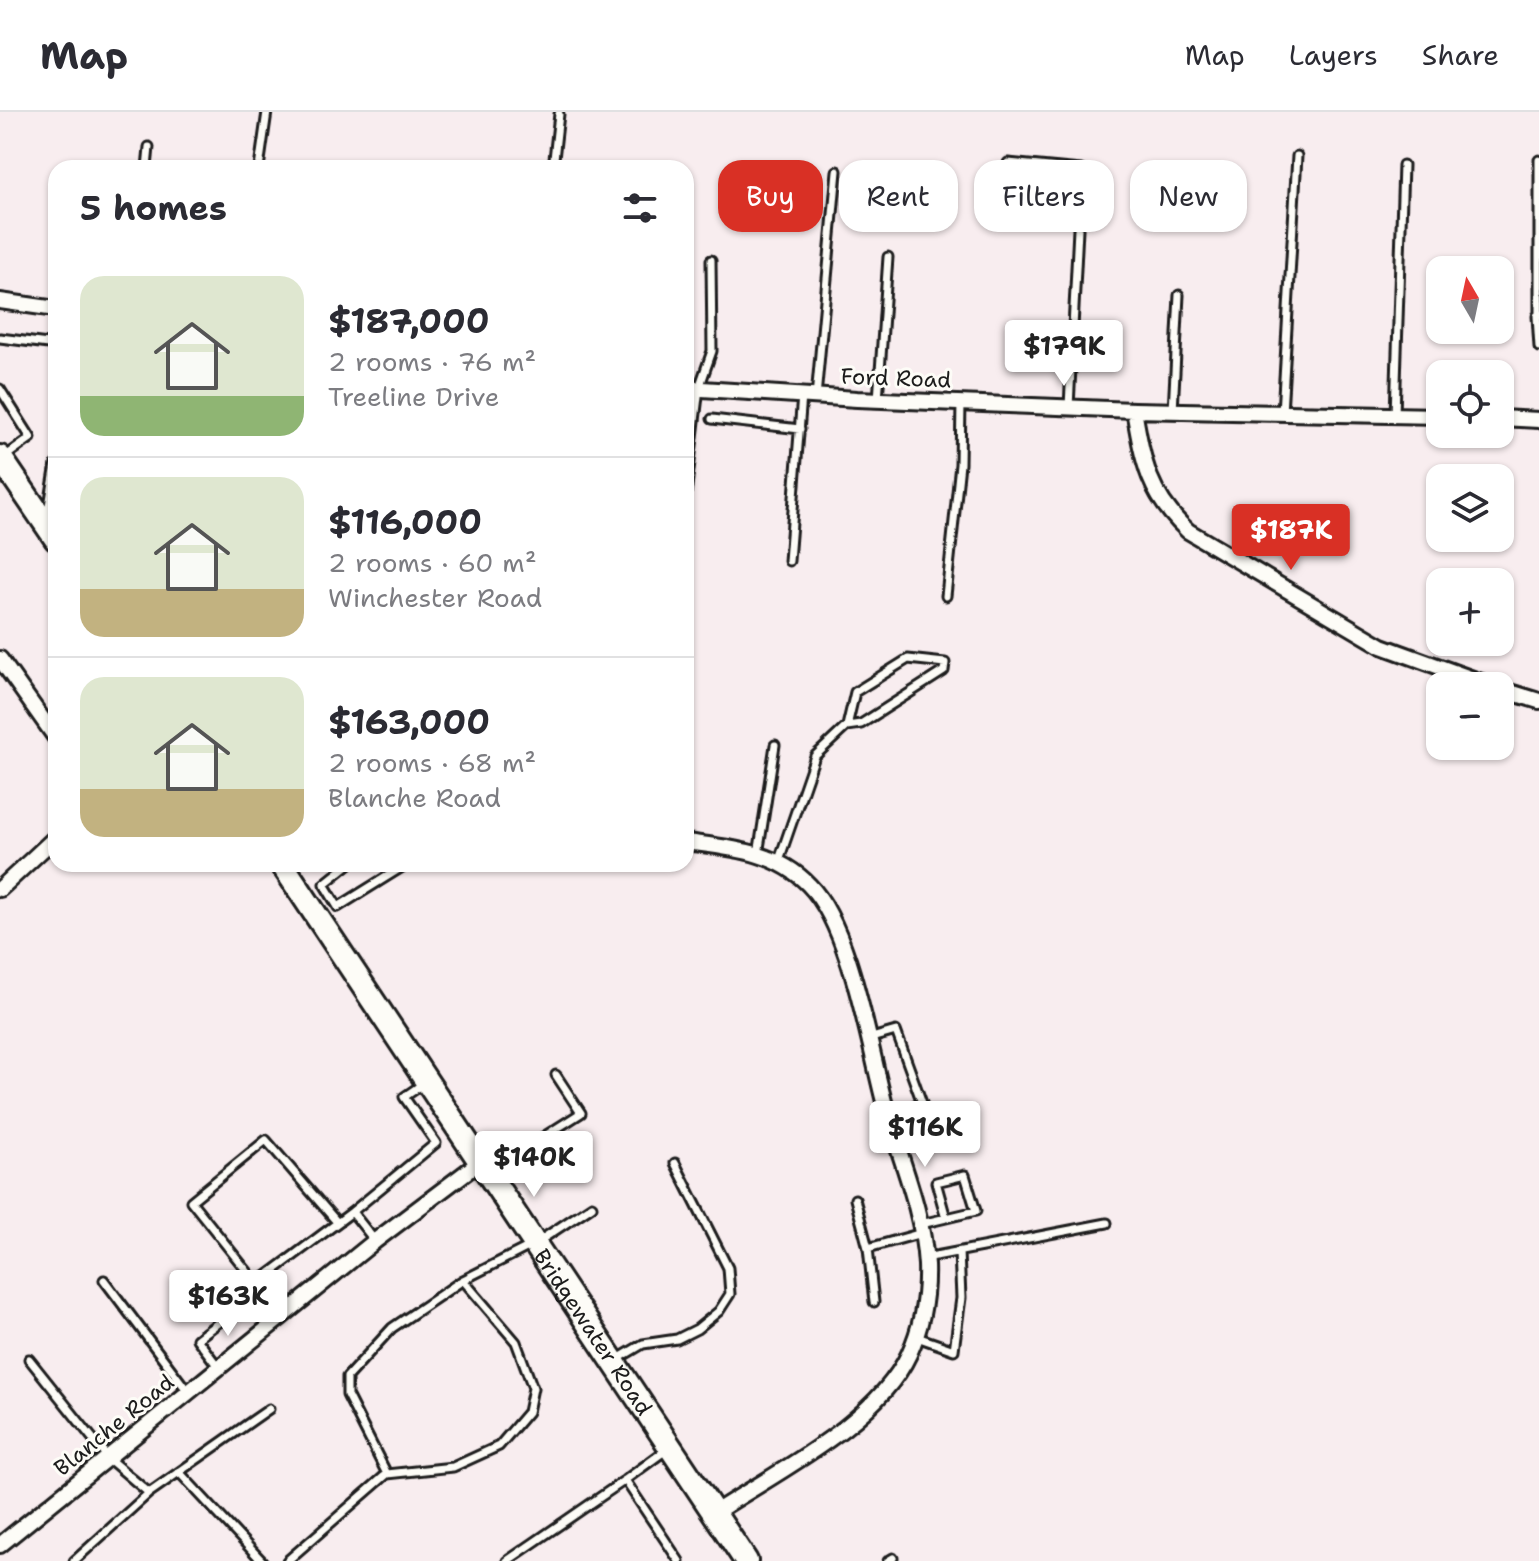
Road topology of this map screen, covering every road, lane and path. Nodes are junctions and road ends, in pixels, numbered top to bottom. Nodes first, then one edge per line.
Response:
1 (267, 112) edge
2 (559, 114) dead end
3 (149, 147) dead end
4 (1297, 156) dead end
5 (148, 160) edge
6 (260, 160) edge
7 (554, 160) edge
8 (1539, 160) edge
9 (1403, 165) dead end
10 (837, 171) dead end
11 (1078, 232) edge
12 (888, 257) dead end
13 (711, 260) dead end
14 (1179, 295) dead end
15 (0, 301) edge
16 (48, 308) edge
17 (1538, 316) edge
18 (0, 338) edge
19 (48, 344) edge
20 (1539, 347) edge
21 (694, 386) edge
22 (694, 388) edge
23 (0, 389) edge
24 (809, 396) junction
25 (878, 400) junction
26 (961, 403) junction
27 (1069, 407) junction
28 (1134, 410) junction
29 (1173, 411) junction
30 (1282, 413) junction
31 (1395, 415) junction
32 (1426, 416) edge
33 (712, 419) dead end
34 (1514, 419) edge
35 (1539, 420) edge
36 (800, 429) junction
37 (1, 458) edge
38 (48, 528) edge
39 (789, 561) dead end
40 (946, 596) dead end
41 (0, 659) edge
42 (1454, 672) edge
43 (1514, 693) edge
44 (1539, 701) edge
45 (847, 726) junction
46 (48, 727) edge
47 (775, 745) dead end
48 (694, 843) edge
49 (48, 844) edge
50 (758, 855) junction
51 (778, 863) junction
52 (287, 872) edge
53 (339, 872) edge
54 (394, 872) edge
55 (0, 889) edge
56 (867, 1039) junction
57 (556, 1075) dead end
58 (427, 1081) junction
59 (888, 1115) junction
60 (675, 1163) dead end
61 (485, 1166) junction
62 (855, 1199) dead end
63 (592, 1206) dead end
64 (352, 1212) junction
65 (946, 1218) junction
66 (336, 1221) junction
67 (1107, 1223) dead end
68 (921, 1228) junction
69 (375, 1241) junction
70 (536, 1243) junction
71 (868, 1248) junction
72 (959, 1252) junction
73 (925, 1258) junction
74 (104, 1280) dead end
75 (463, 1280) junction
76 (259, 1286) junction
77 (874, 1302) dead end
78 (284, 1318) junction
79 (916, 1336) junction
80 (29, 1359) dead end
81 (614, 1361) junction
82 (220, 1369) junction
83 (189, 1393) junction
84 (269, 1409) dead end
85 (671, 1446) junction
86 (109, 1459) junction
87 (179, 1472) junction
88 (387, 1474) junction
89 (625, 1480) junction
90 (149, 1493) junction
91 (714, 1513) junction
92 (0, 1545) edge
93 (74, 1561) edge
94 (262, 1561) edge
95 (287, 1561) edge
96 (507, 1561) edge
97 (679, 1561) edge
98 (746, 1561) edge

1 - 6 lane
2 - 7 lane
3 - 5 lane
4 - 30 lane
8 - 17 lane
9 - 31 lane
10 - 24 lane
11 - 27 lane
12 - 25 lane
13 - 21 lane
14 - 29 lane
15 - 16 street
17 - 20 lane
18 - 19 lane
22 - 24 street, Ford Road
23 - 37 lane
24 - 25 street, Ford Road
24 - 36 lane
25 - 26 street, Ford Road
26 - 27 street, Ford Road
26 - 40 lane
27 - 28 street, Ford Road
28 - 29 street, Ford Road
28 - 42 street
29 - 30 street, Ford Road
30 - 31 street, Ford Road
31 - 32 street, Ford Road
33 - 36 lane
34 - 35 street
36 - 39 lane
37 - 38 main road
41 - 46 street
43 - 44 street
45 - 45 lane
45 - 51 lane
47 - 50 lane
48 - 50 street
49 - 55 street
50 - 51 street
51 - 56 street
52 - 58 main road, Bridgewater Road
53 - 54 lane
56 - 59 street
56 - 59 lane
57 - 61 lane
58 - 61 main road, Bridgewater Road
58 - 64 lane
59 - 68 street
60 - 81 lane
61 - 69 street, Blanche Road
61 - 70 main road, Bridgewater Road
62 - 71 lane
63 - 70 lane
64 - 66 lane
64 - 69 lane
65 - 65 lane
65 - 68 lane
66 - 76 lane
66 - 76 lane
67 - 72 lane
68 - 71 lane
68 - 73 street
69 - 78 street, Blanche Road
70 - 75 lane
70 - 81 main road, Bridgewater Road
71 - 77 lane
72 - 73 lane
72 - 79 lane
73 - 79 street
74 - 83 lane
75 - 88 lane
75 - 88 lane
76 - 78 lane
76 - 82 lane
78 - 82 street, Blanche Road
79 - 91 street
80 - 86 lane
81 - 85 main road, Bridgewater Road
82 - 83 street, Blanche Road
83 - 86 street, Blanche Road
84 - 87 lane
85 - 89 lane
85 - 91 main road, Bridgewater Road
86 - 90 lane
86 - 92 street, Blanche Road
87 - 90 lane
87 - 94 lane
88 - 95 lane
89 - 96 lane
89 - 97 lane
90 - 93 lane
91 - 98 main road, Bridgewater Road

